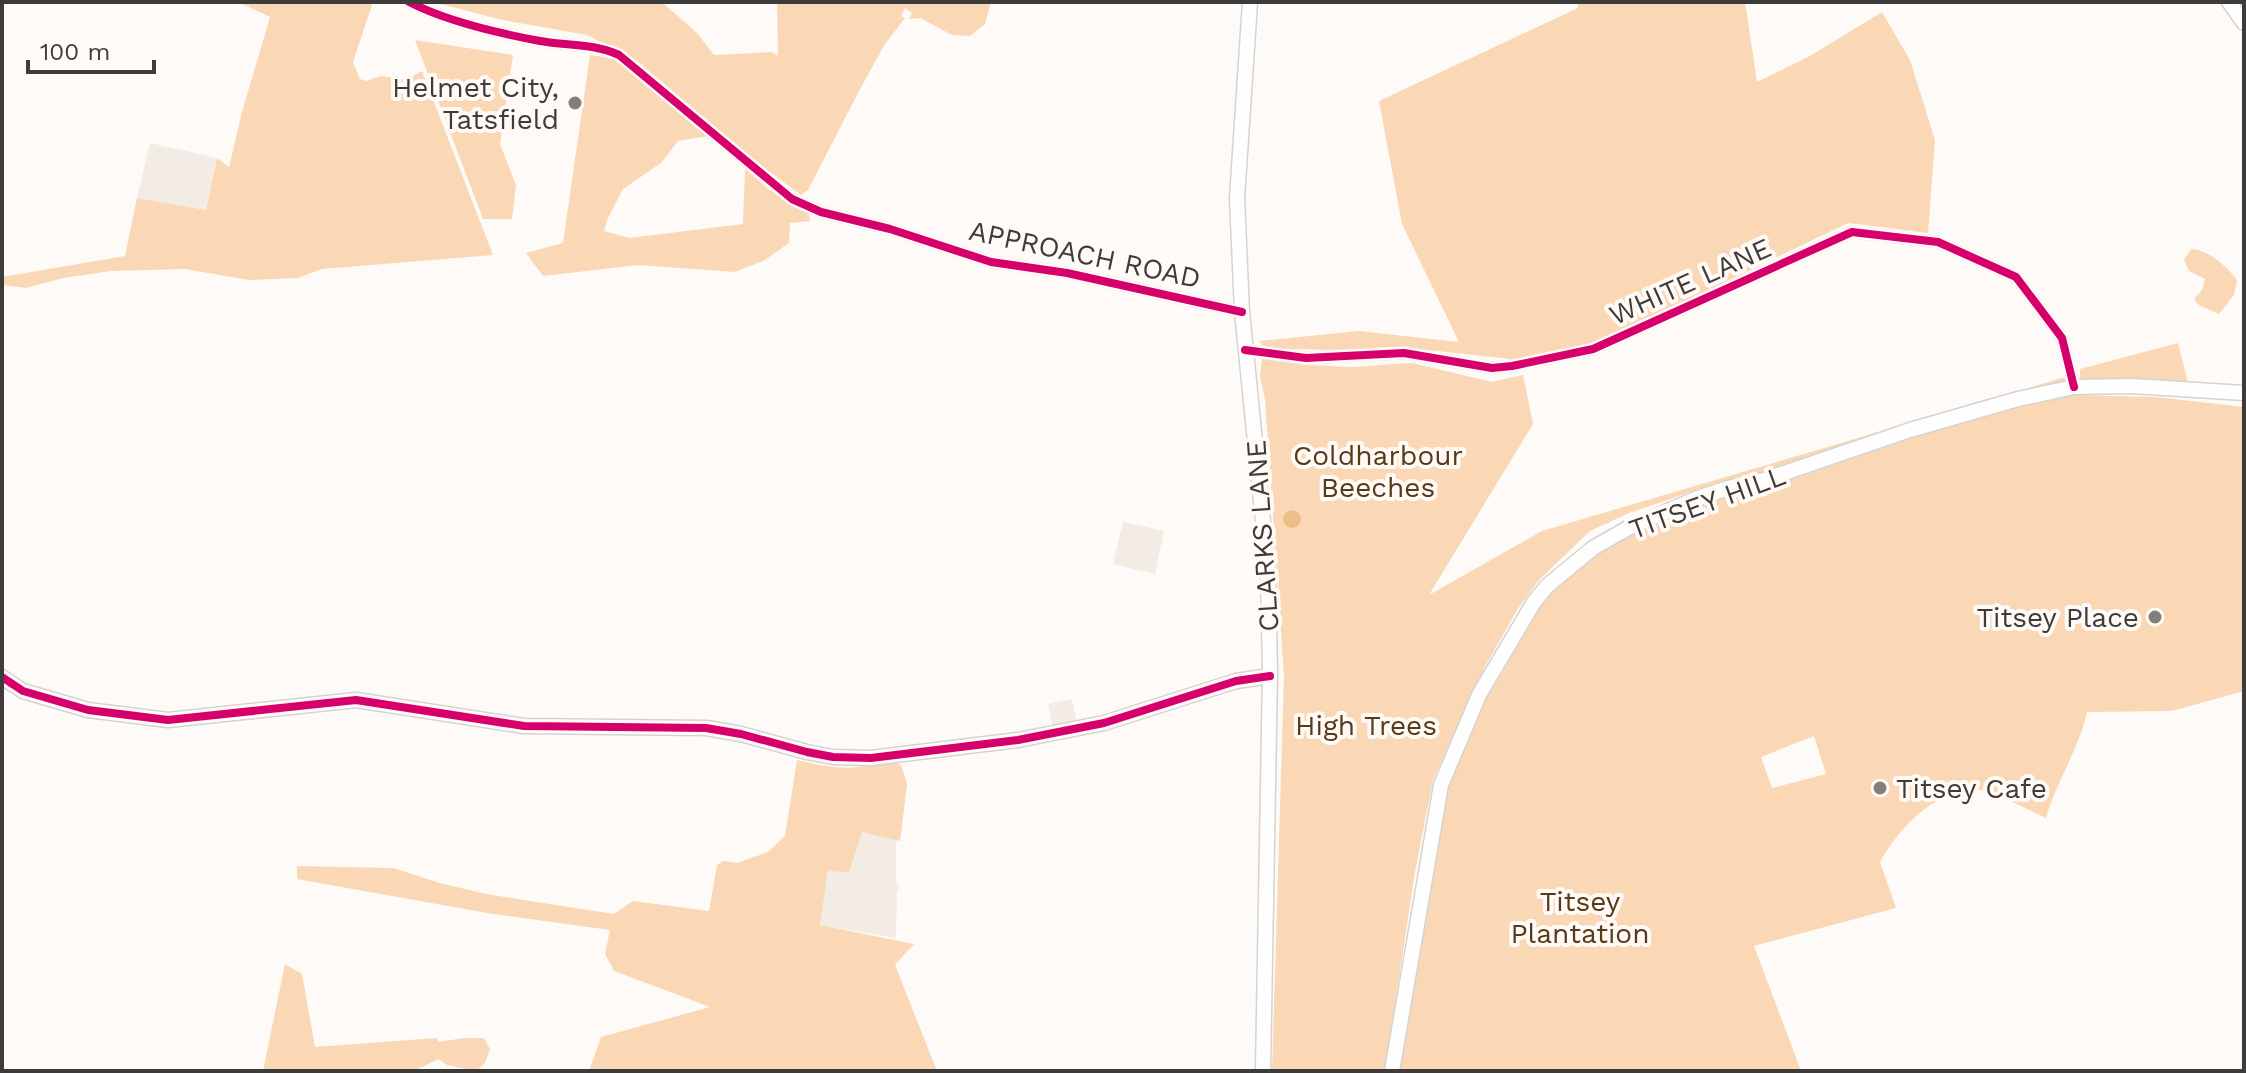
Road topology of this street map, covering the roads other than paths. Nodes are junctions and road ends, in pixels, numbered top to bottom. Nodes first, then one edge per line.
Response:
1 (409, 2) edge
2 (1250, 2) edge
3 (2229, 2) edge
4 (2244, 23) edge
5 (1242, 312) junction
6 (1245, 350) junction
7 (2074, 387) junction
8 (2244, 393) edge
9 (1270, 676) junction
10 (2, 677) edge
11 (1263, 1071) edge
12 (1392, 1071) edge

1 - 5 street, APPROACH ROAD
2 - 5 main road, CLARKS LANE
3 - 4 main road
5 - 6 main road, CLARKS LANE
6 - 7 street, WHITE LANE
6 - 9 main road, CLARKS LANE
7 - 8 main road, TITSEY HILL
7 - 12 main road, TITSEY HILL
9 - 10 main road
9 - 11 main road, CLARKS LANE

